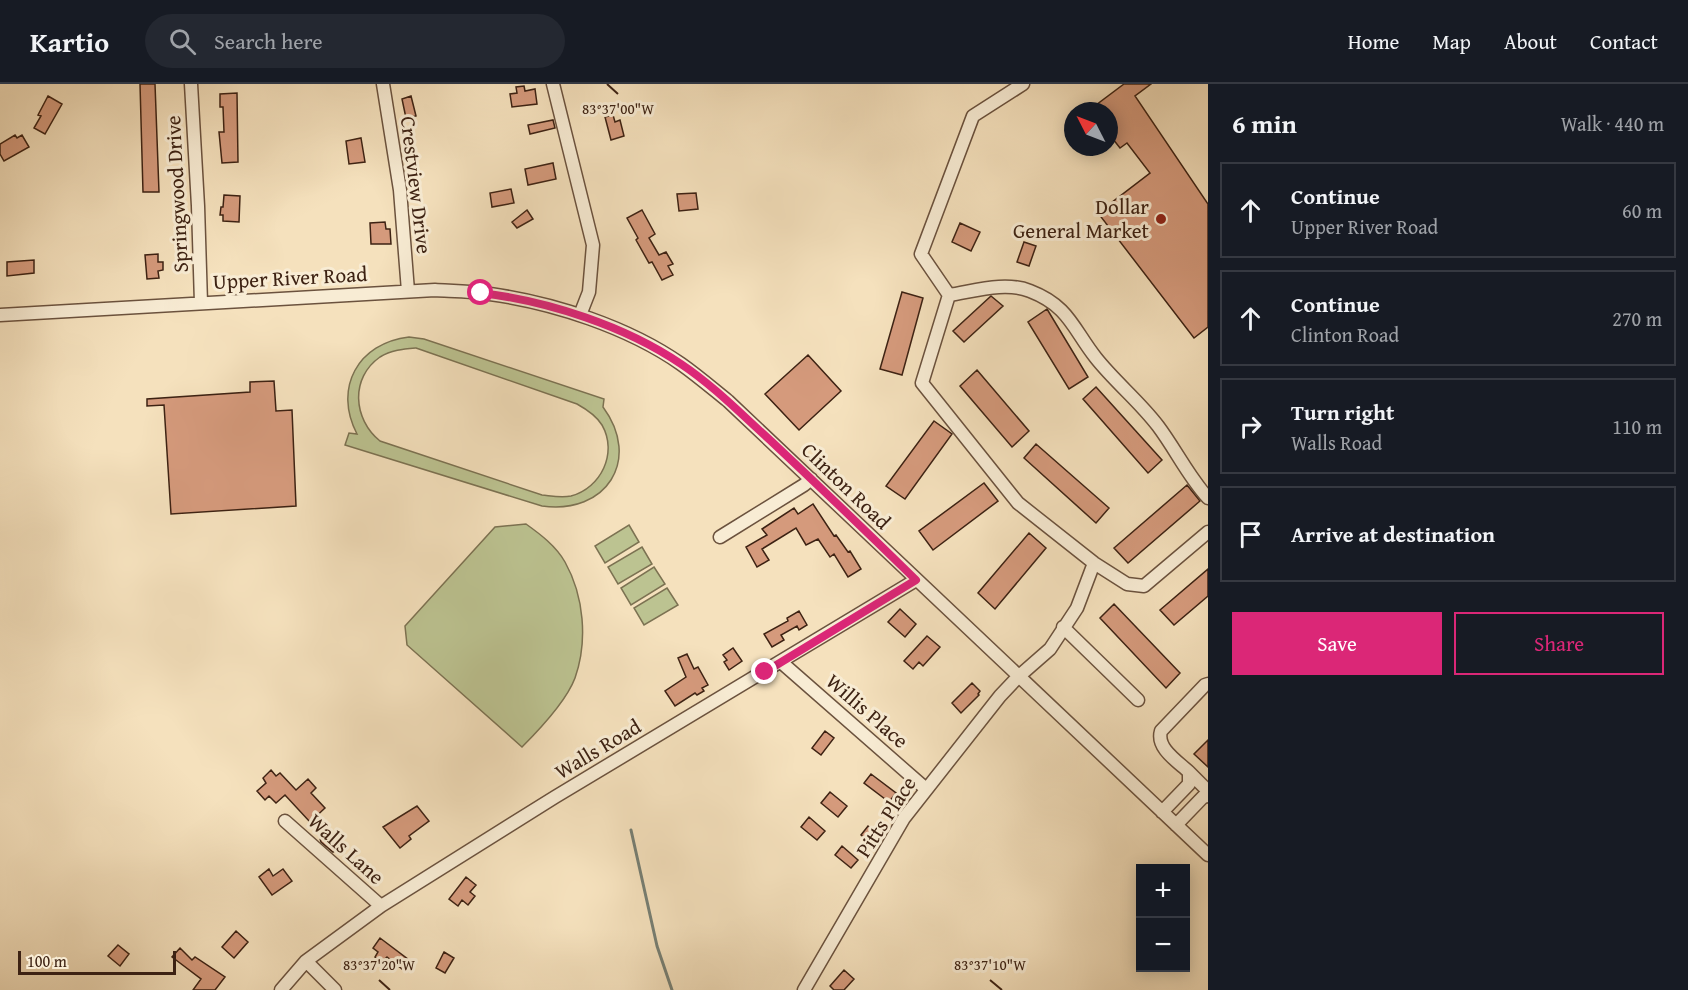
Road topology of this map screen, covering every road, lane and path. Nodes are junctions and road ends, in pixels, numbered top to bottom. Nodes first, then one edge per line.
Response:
1 (191, 84) edge
2 (383, 84) edge
3 (553, 84) edge
4 (1023, 84) edge
5 (408, 291) junction
6 (949, 295) junction
7 (201, 303) junction
8 (0, 315) edge
9 (580, 315) junction
10 (811, 479) junction
11 (1208, 498) edge
12 (1208, 532) edge
13 (720, 537) dead end
14 (1094, 563) junction
15 (916, 580) junction
16 (1063, 627) junction
17 (782, 662) junction
18 (1018, 677) junction
19 (1208, 684) edge
20 (1138, 700) dead end
21 (1189, 772) junction
22 (927, 789) junction
23 (1208, 791) edge
24 (1208, 796) edge
25 (1162, 812) junction
26 (285, 821) dead end
27 (1176, 825) junction
28 (1208, 855) edge
29 (381, 906) junction
30 (306, 961) junction
31 (281, 990) edge
32 (335, 990) edge
33 (804, 990) edge

1 - 7 street, Springwood Drive
2 - 5 street, Crestview Drive
3 - 9 street
4 - 6 street
5 - 7 street, Upper River Road
5 - 9 street, Upper River Road
6 - 11 street
6 - 14 street
7 - 8 street, Upper River Road
9 - 10 street, Clinton Road
10 - 13 street
10 - 15 street, Clinton Road
12 - 14 street
14 - 16 street, Pitts Place
15 - 17 street, Walls Road
15 - 18 street, Clinton Road
16 - 18 street, Pitts Place
16 - 20 street
17 - 22 street, Willis Place
17 - 29 street, Walls Road
18 - 22 street, Pitts Place
18 - 25 street, Clinton Road
19 - 21 street
21 - 23 street
21 - 25 street
22 - 33 street, Pitts Place
24 - 27 street
25 - 27 street, Clinton Road
26 - 29 street, Walls Lane
27 - 28 street, Clinton Road
29 - 30 street, Walls Road
30 - 31 street, Walls Road
30 - 32 street

